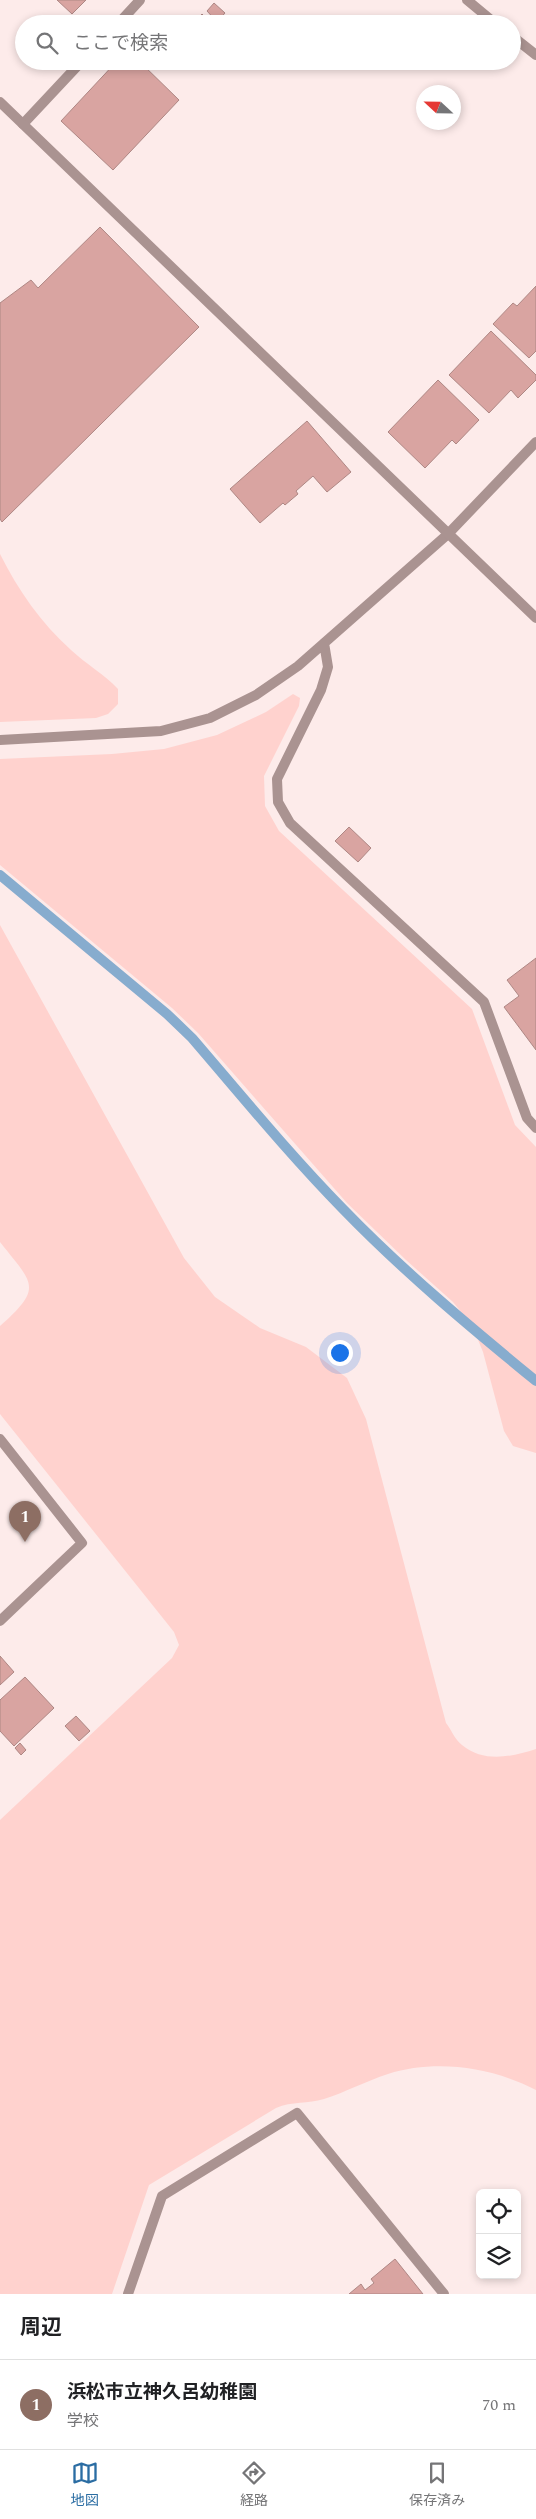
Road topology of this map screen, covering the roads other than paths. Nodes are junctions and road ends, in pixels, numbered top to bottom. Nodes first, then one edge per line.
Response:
1 (140, 0) edge
2 (467, 0) edge
3 (126, 15) edge
4 (485, 15) edge
5 (521, 44) edge
6 (536, 56) edge
7 (74, 70) edge
8 (0, 102) edge
9 (23, 124) junction
10 (536, 442) edge
11 (448, 534) junction
12 (536, 618) edge
13 (324, 643) junction
14 (0, 740) edge
15 (536, 1128) edge
16 (0, 1439) edge
17 (0, 1621) edge
18 (128, 2294) edge
19 (444, 2294) edge

1 - 3 street
2 - 4 street
5 - 6 street
7 - 9 street
8 - 9 street
9 - 11 street
10 - 11 street
11 - 12 street
11 - 13 street
13 - 14 street
13 - 15 street
16 - 17 street
18 - 19 street

